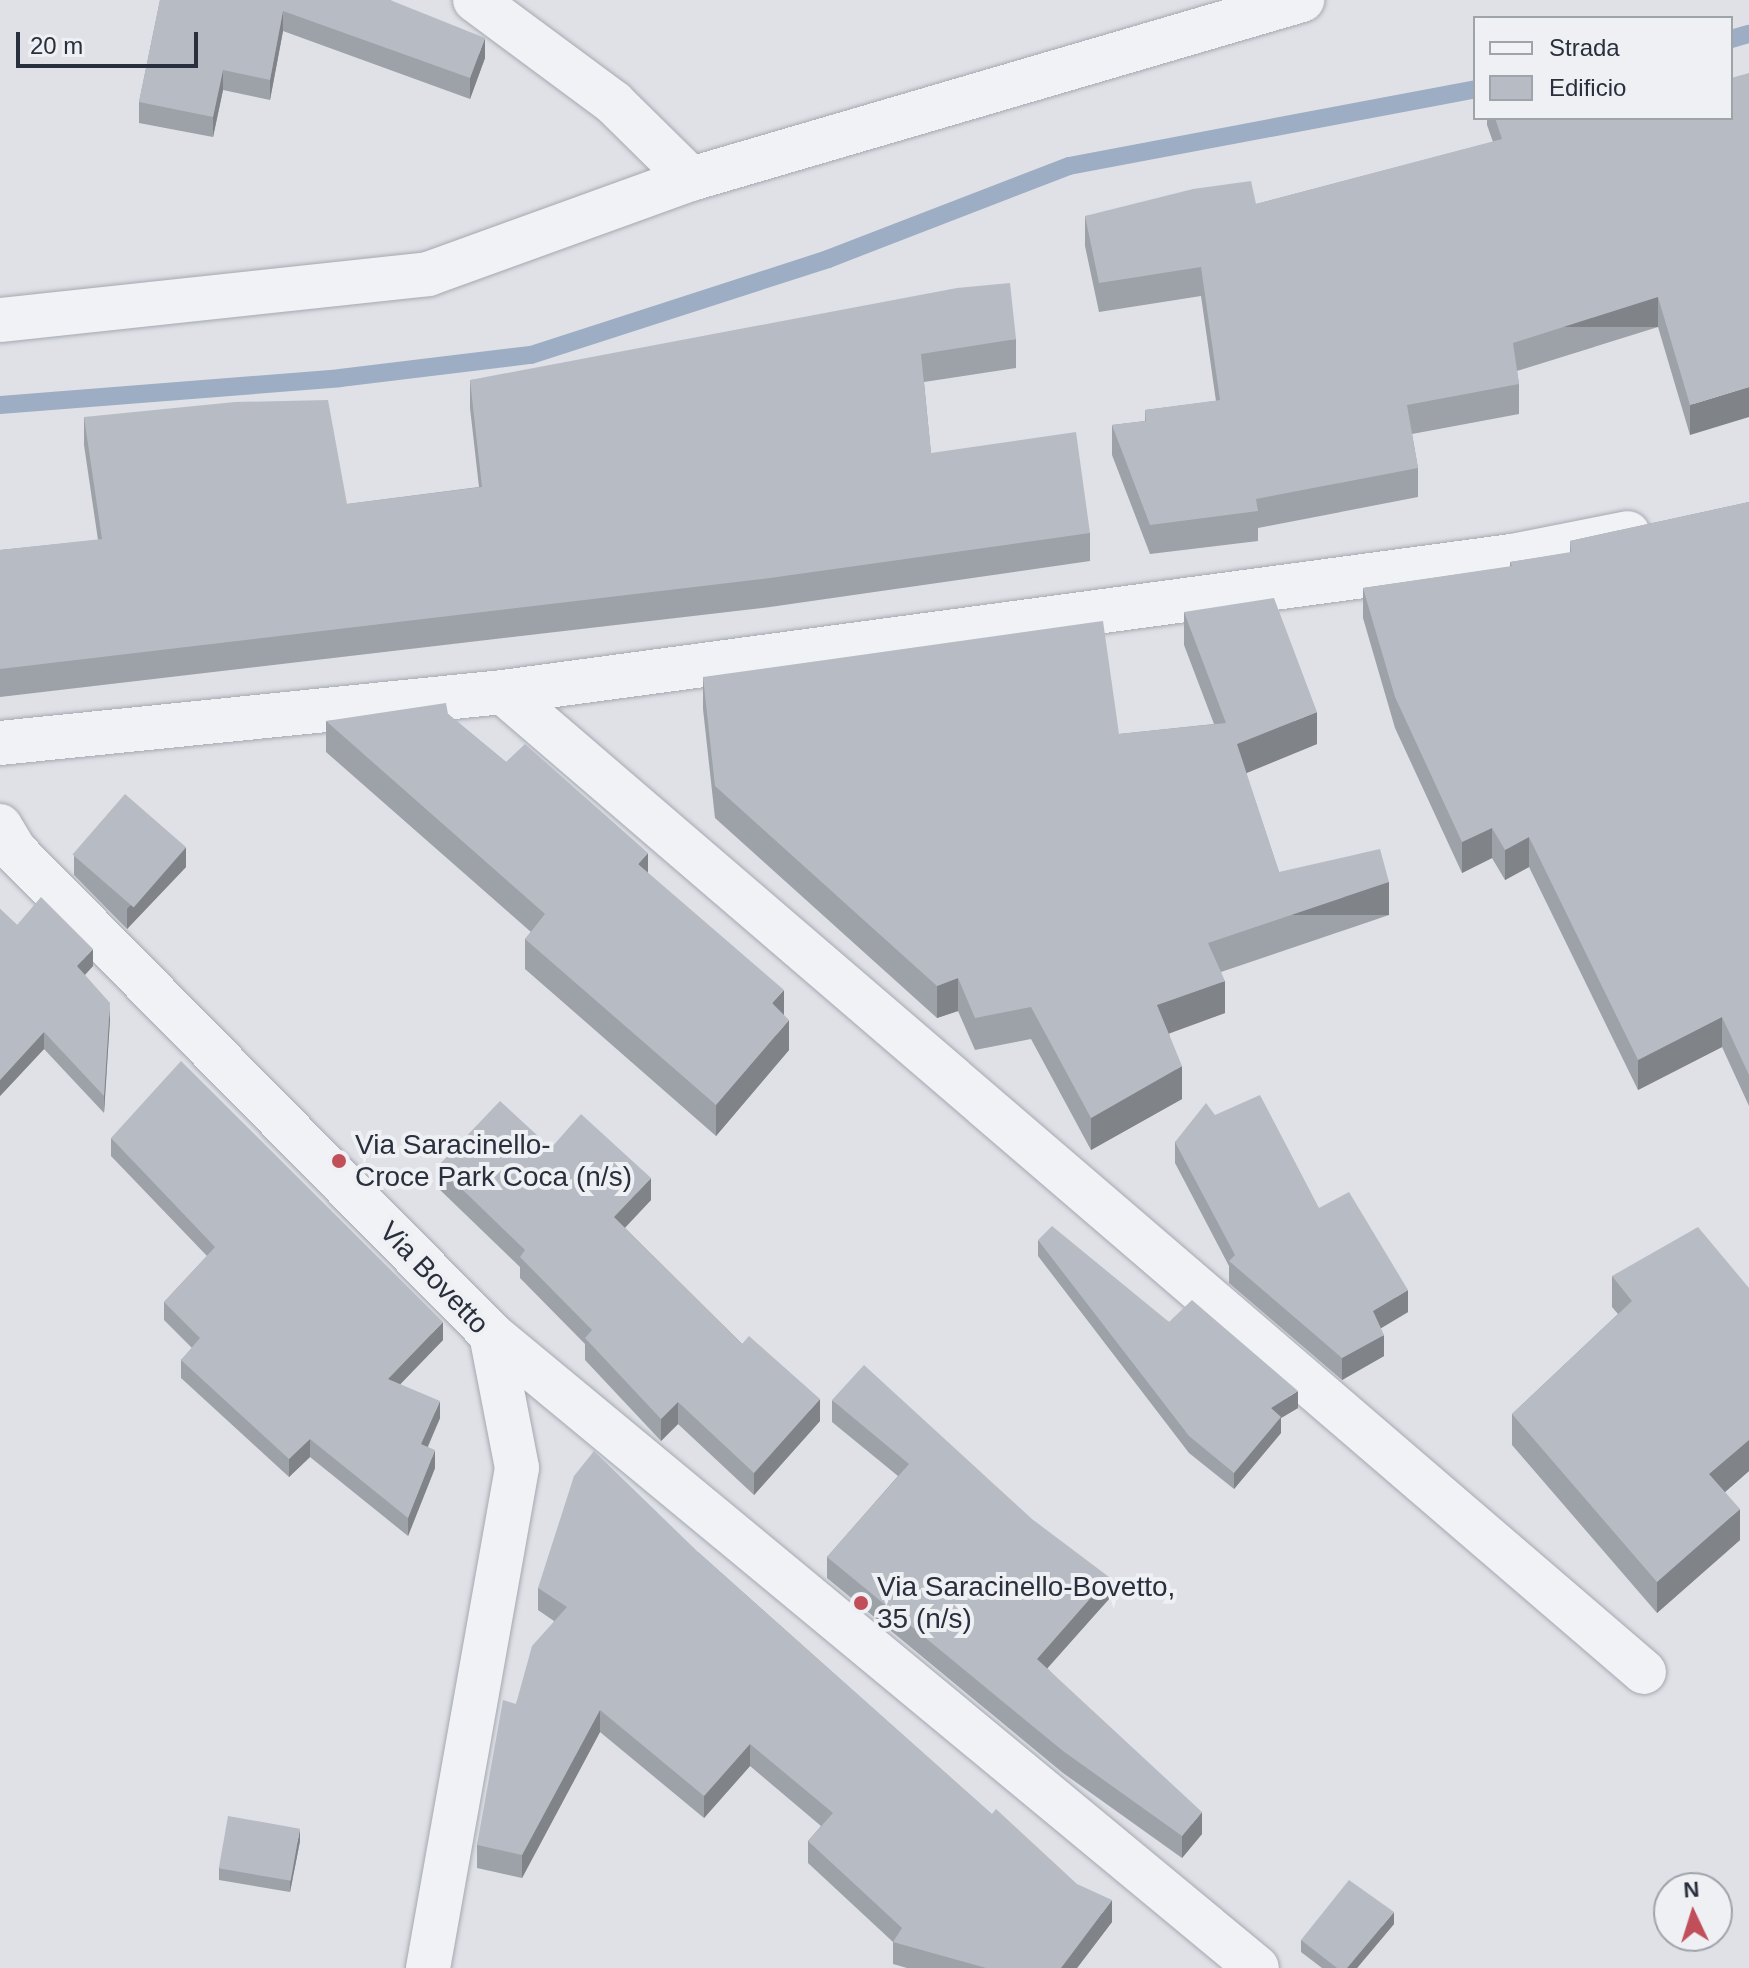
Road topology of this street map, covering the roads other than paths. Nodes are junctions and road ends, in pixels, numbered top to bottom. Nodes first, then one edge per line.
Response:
1 (475, 0) edge
2 (1302, 0) edge
3 (691, 179) junction
4 (0, 320) edge
5 (1675, 523) edge
6 (503, 692) junction
7 (0, 743) edge
8 (0, 826) edge
9 (491, 1334) junction
10 (1644, 1672) dead end
11 (428, 1968) edge
12 (1257, 1968) edge

1 - 3 street
2 - 3 street
3 - 4 street
5 - 6 street
6 - 7 street
6 - 10 street
8 - 9 street, Via Bovetto
9 - 11 street, Via Bovetto
9 - 12 street

